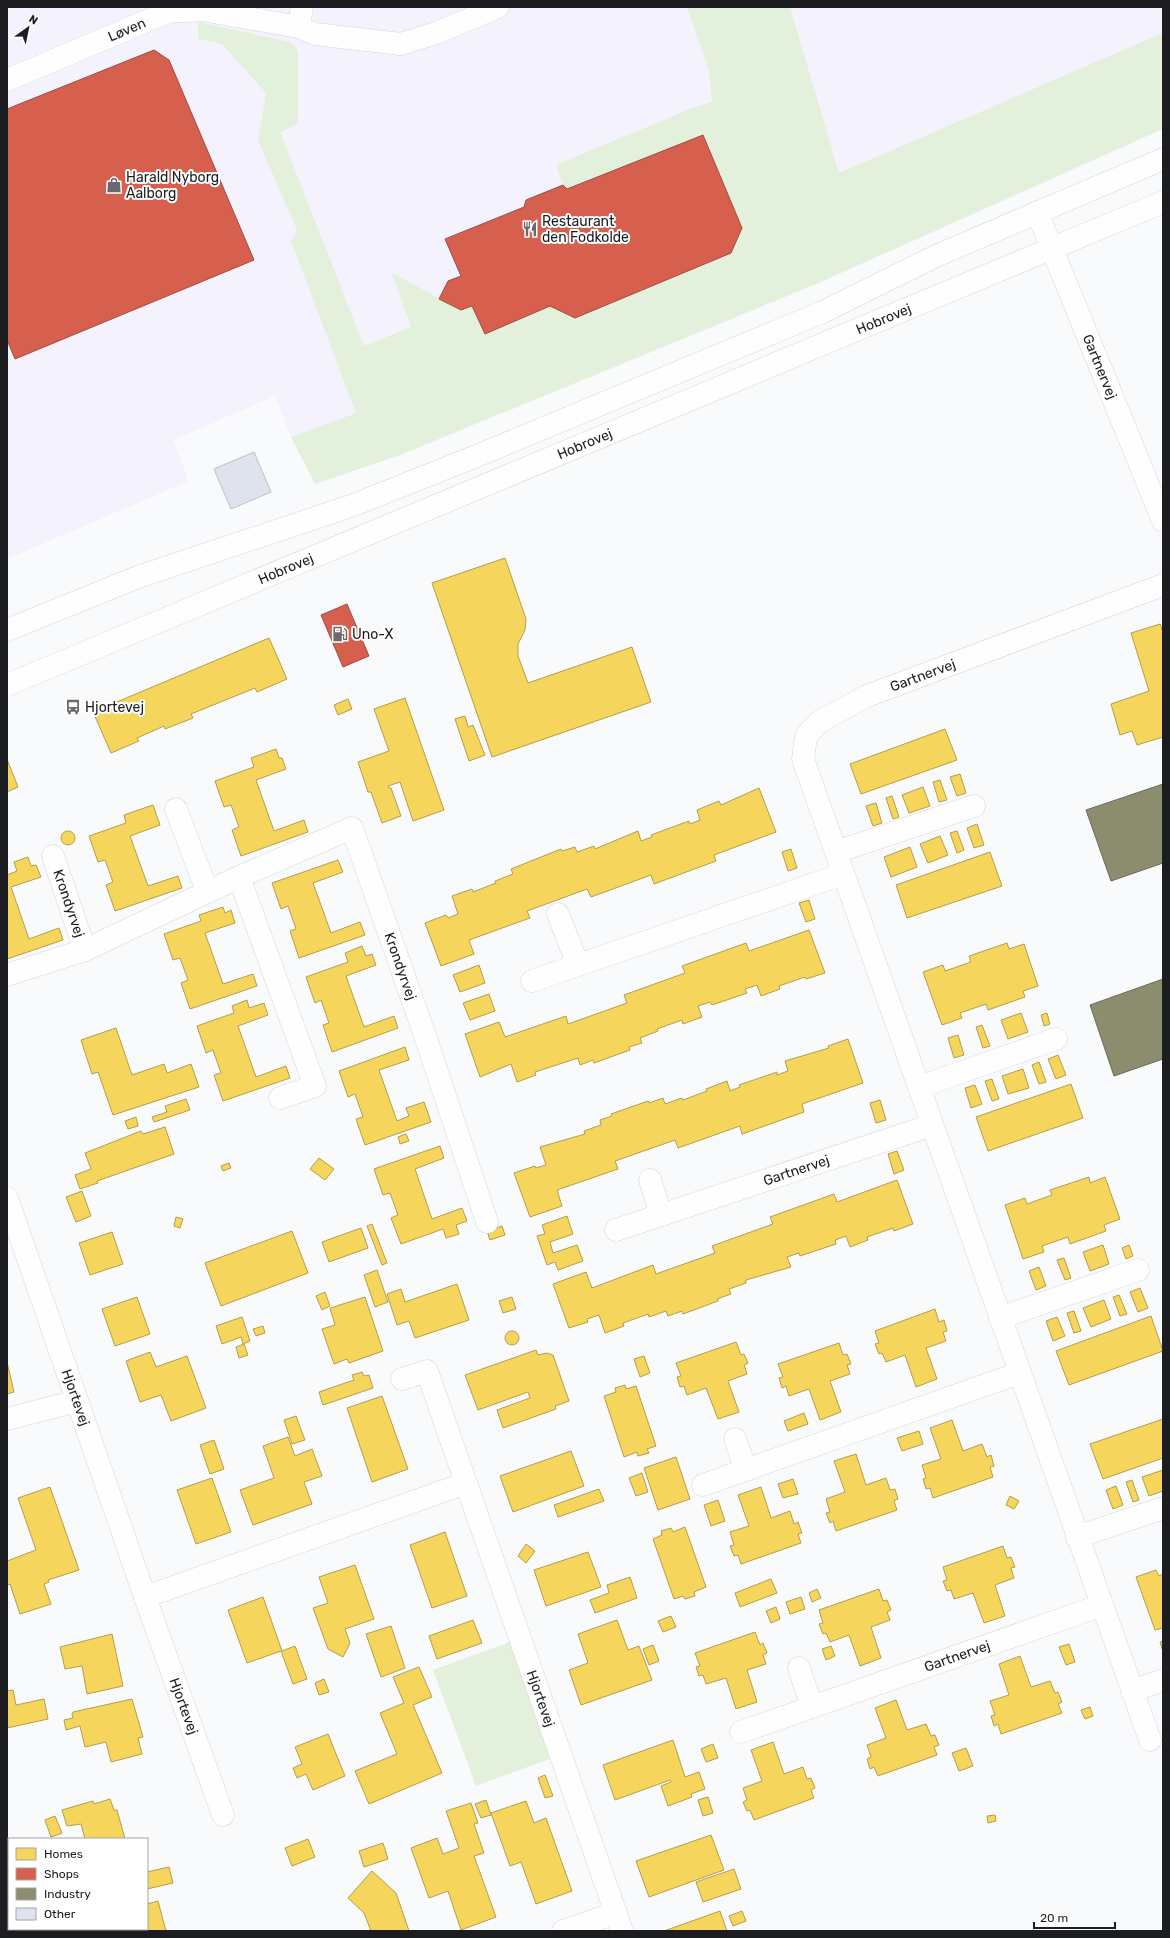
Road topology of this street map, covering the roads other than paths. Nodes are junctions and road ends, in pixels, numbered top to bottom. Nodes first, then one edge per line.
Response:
1 (498, 7) edge
2 (300, 17) edge
3 (7, 80) edge
4 (1163, 159) edge
5 (1163, 202) edge
6 (1037, 212) junction
7 (1052, 249) junction
8 (1163, 521) edge
9 (1163, 585) edge
10 (7, 630) edge
11 (7, 685) edge
12 (974, 806) dead end
13 (176, 809) dead end
14 (836, 852) junction
15 (53, 856) dead end
16 (843, 874) junction
17 (239, 877) junction
18 (208, 891) junction
19 (558, 914) dead end
20 (85, 950) junction
21 (578, 965) junction
22 (7, 976) edge
23 (532, 981) dead end
24 (1056, 1039) dead end
25 (918, 1087) junction
26 (280, 1098) dead end
27 (932, 1125) junction
28 (650, 1180) dead end
29 (7, 1198) edge
30 (662, 1215) junction
31 (487, 1222) dead end
32 (616, 1230) dead end
33 (1138, 1270) dead end
34 (1000, 1318) junction
35 (1019, 1373) junction
36 (402, 1380) dead end
37 (77, 1401) junction
38 (7, 1419) edge
39 (734, 1439) dead end
40 (746, 1470) junction
41 (466, 1484) junction
42 (703, 1485) dead end
43 (1163, 1508) edge
44 (1077, 1537) junction
45 (145, 1597) junction
46 (1102, 1605) junction
47 (799, 1668) dead end
48 (1163, 1680) edge
49 (1132, 1691) junction
50 (812, 1707) junction
51 (741, 1732) dead end
52 (1150, 1740) dead end
53 (224, 1815) dead end
54 (619, 1922) edge
55 (563, 1931) edge

1 - 2 street, Løven
2 - 3 street, Løven
4 - 6 street
5 - 7 street, Hobrovej
6 - 7 street, Gartnervej
6 - 10 street
7 - 8 street, Gartnervej
7 - 11 street, Hobrovej
9 - 14 street, Gartnervej
12 - 14 street
13 - 18 street
14 - 16 street, Gartnervej
15 - 20 street, Krondyrvej
16 - 21 street
16 - 25 street, Gartnervej
17 - 18 street, Krondyrvej
17 - 26 street
17 - 31 street, Krondyrvej
18 - 20 street, Krondyrvej
19 - 21 street
20 - 22 street, Krondyrvej
21 - 23 street
24 - 25 street
25 - 27 street, Gartnervej
27 - 30 street, Gartnervej
27 - 34 street, Gartnervej
28 - 30 street
29 - 37 street, Hjortevej
30 - 32 street, Gartnervej
33 - 34 street
34 - 35 street, Gartnervej
35 - 40 street
35 - 44 street, Gartnervej
36 - 41 street, Hjortevej
37 - 38 street
37 - 45 street, Hjortevej
39 - 40 street
40 - 42 street
41 - 45 street
41 - 54 street, Hjortevej
43 - 44 street
44 - 46 street, Gartnervej
45 - 53 street, Hjortevej
46 - 49 street, Gartnervej
46 - 50 street, Gartnervej
47 - 50 street
48 - 49 street
49 - 52 street, Gartnervej
50 - 51 street, Gartnervej
54 - 55 street, Hjortevej

